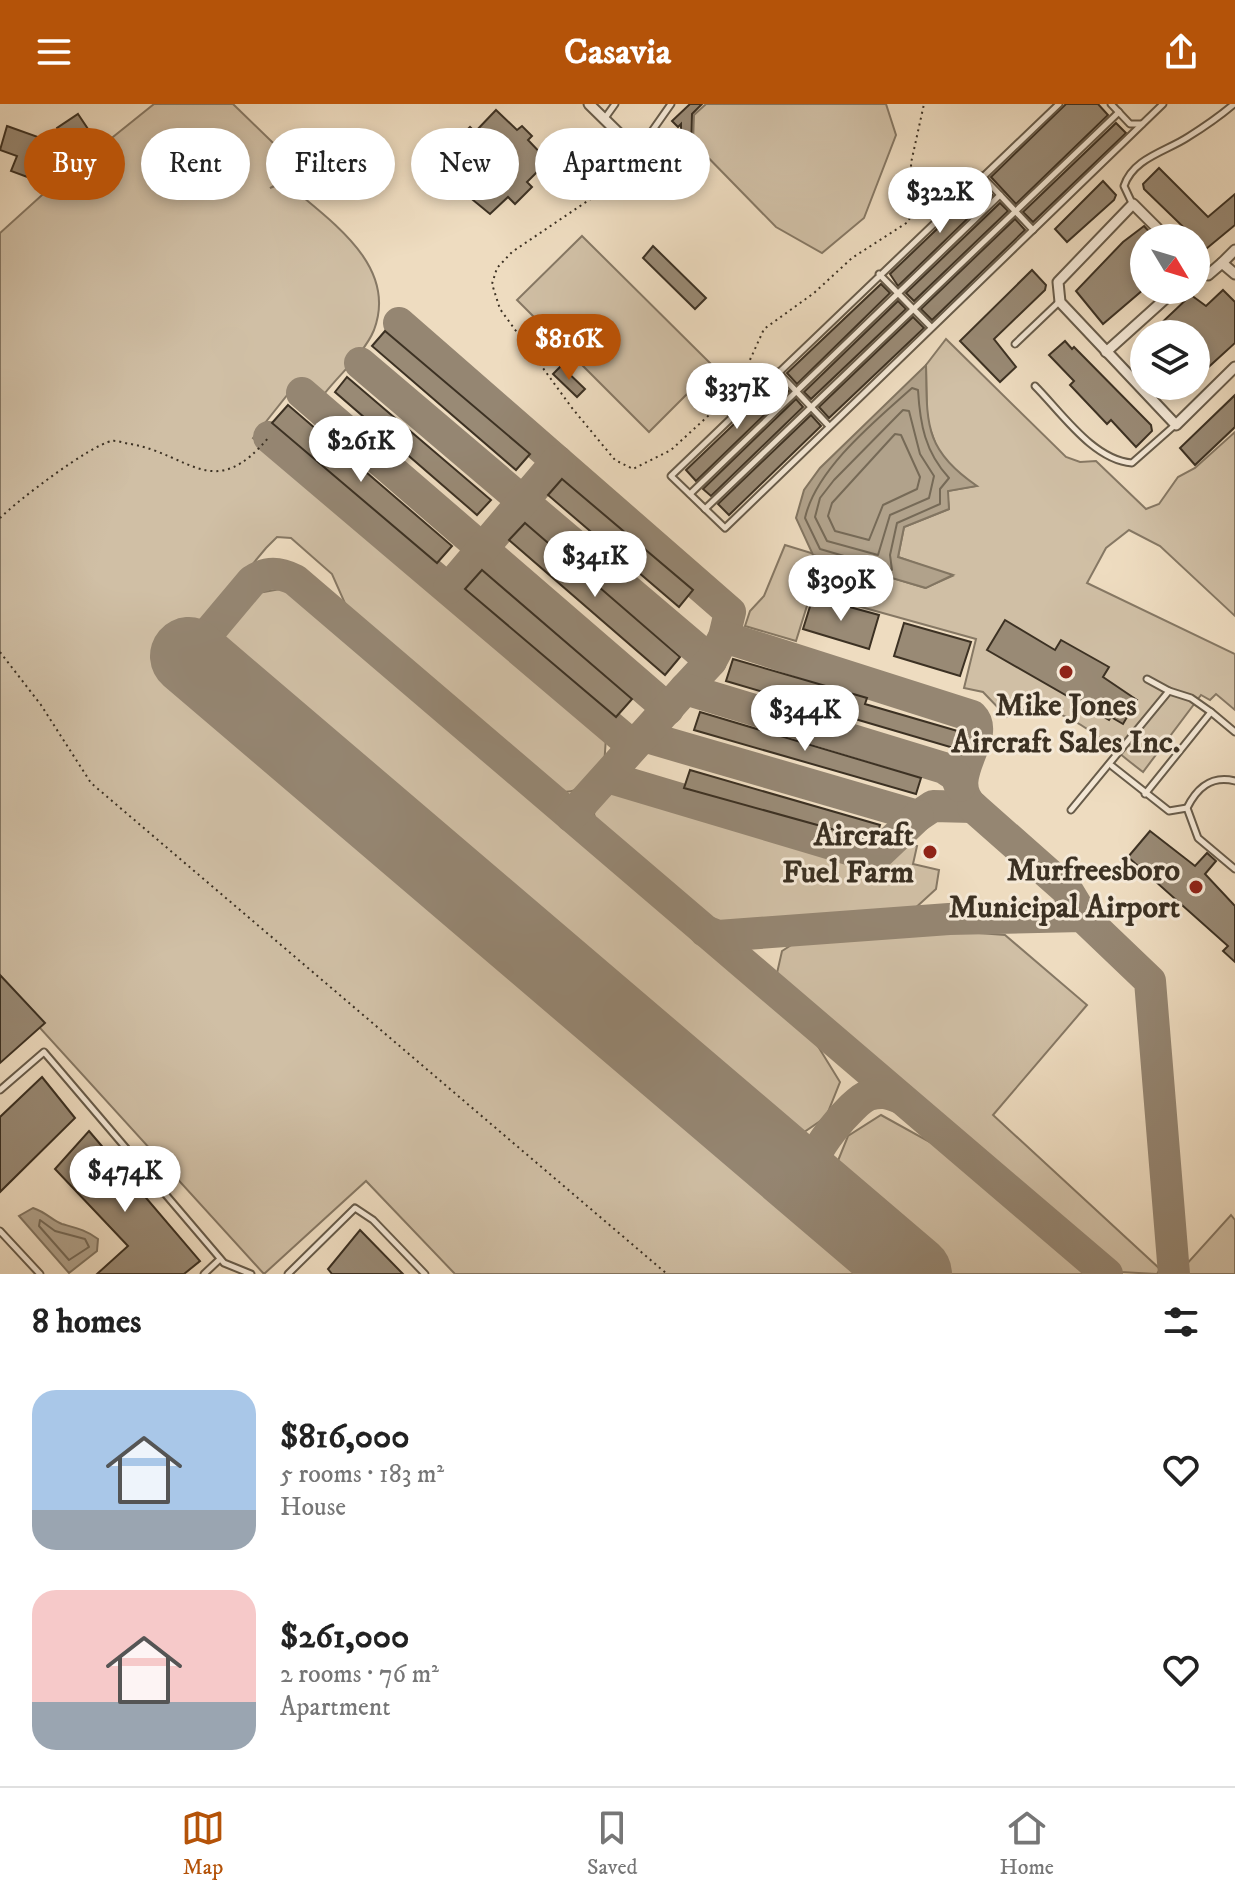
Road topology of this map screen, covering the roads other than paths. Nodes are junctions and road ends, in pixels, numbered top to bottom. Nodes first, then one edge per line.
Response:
1 (589, 104) edge
2 (615, 104) edge
3 (671, 104) edge
4 (1059, 104) edge
5 (1111, 104) edge
6 (1163, 104) edge
7 (1234, 104) edge
8 (1119, 112) junction
9 (604, 119) junction
10 (1143, 123) junction
11 (613, 128) edge
12 (656, 128) edge
13 (982, 176) junction
14 (1000, 195) junction
15 (1133, 204) junction
16 (1016, 212) junction
17 (1153, 224) edge
18 (1033, 230) junction
19 (1235, 250) edge
20 (1222, 263) junction
21 (1210, 273) edge
22 (879, 274) junction
23 (1235, 274) edge
24 (897, 293) junction
25 (1060, 302) junction
26 (1159, 304) edge
27 (914, 311) junction
28 (931, 327) junction
29 (1015, 344) dead end
30 (1106, 352) junction
31 (1235, 367) edge
32 (778, 372) junction
33 (1035, 386) dead end
34 (796, 391) junction
35 (812, 408) junction
36 (1176, 425) junction
37 (829, 426) junction
38 (690, 494) junction
39 (705, 509) junction
40 (1147, 679) dead end
41 (1169, 691) junction
42 (1211, 712) junction
43 (1235, 732) edge
44 (1112, 766) junction
45 (1235, 781) edge
46 (1145, 794) junction
47 (1187, 808) junction
48 (1071, 810) dead end
49 (1235, 869) edge
50 (0, 1090) edge
51 (0, 1231) edge
52 (220, 1259) junction
53 (40, 1274) edge
54 (204, 1274) edge
55 (251, 1274) edge
56 (288, 1274) edge
57 (425, 1274) edge

1 - 9 street
2 - 9 lane
3 - 12 lane
4 - 13 lane
5 - 8 lane
6 - 10 lane
7 - 15 lane
8 - 10 lane
8 - 16 lane
9 - 11 street
10 - 18 lane
13 - 14 lane
13 - 22 lane
14 - 16 lane
14 - 24 lane
15 - 17 street
15 - 25 street
16 - 18 lane
16 - 27 lane
18 - 28 lane
19 - 20 street
20 - 21 street
20 - 23 street
22 - 24 lane
22 - 32 lane
24 - 27 lane
24 - 34 lane
25 - 29 lane
25 - 30 street
26 - 30 street
27 - 28 lane
27 - 35 lane
28 - 37 lane
30 - 36 street
31 - 36 street
32 - 34 lane
32 - 38 lane
33 - 36 lane
34 - 35 lane
34 - 38 lane
35 - 37 lane
35 - 39 lane
37 - 39 lane
38 - 39 lane
40 - 41 lane
41 - 42 lane
41 - 44 lane
42 - 43 lane
42 - 46 lane
44 - 46 lane
44 - 48 lane
45 - 47 lane
46 - 47 lane
47 - 49 lane
50 - 52 lane
51 - 53 lane
52 - 54 lane
52 - 55 lane
56 - 57 lane

